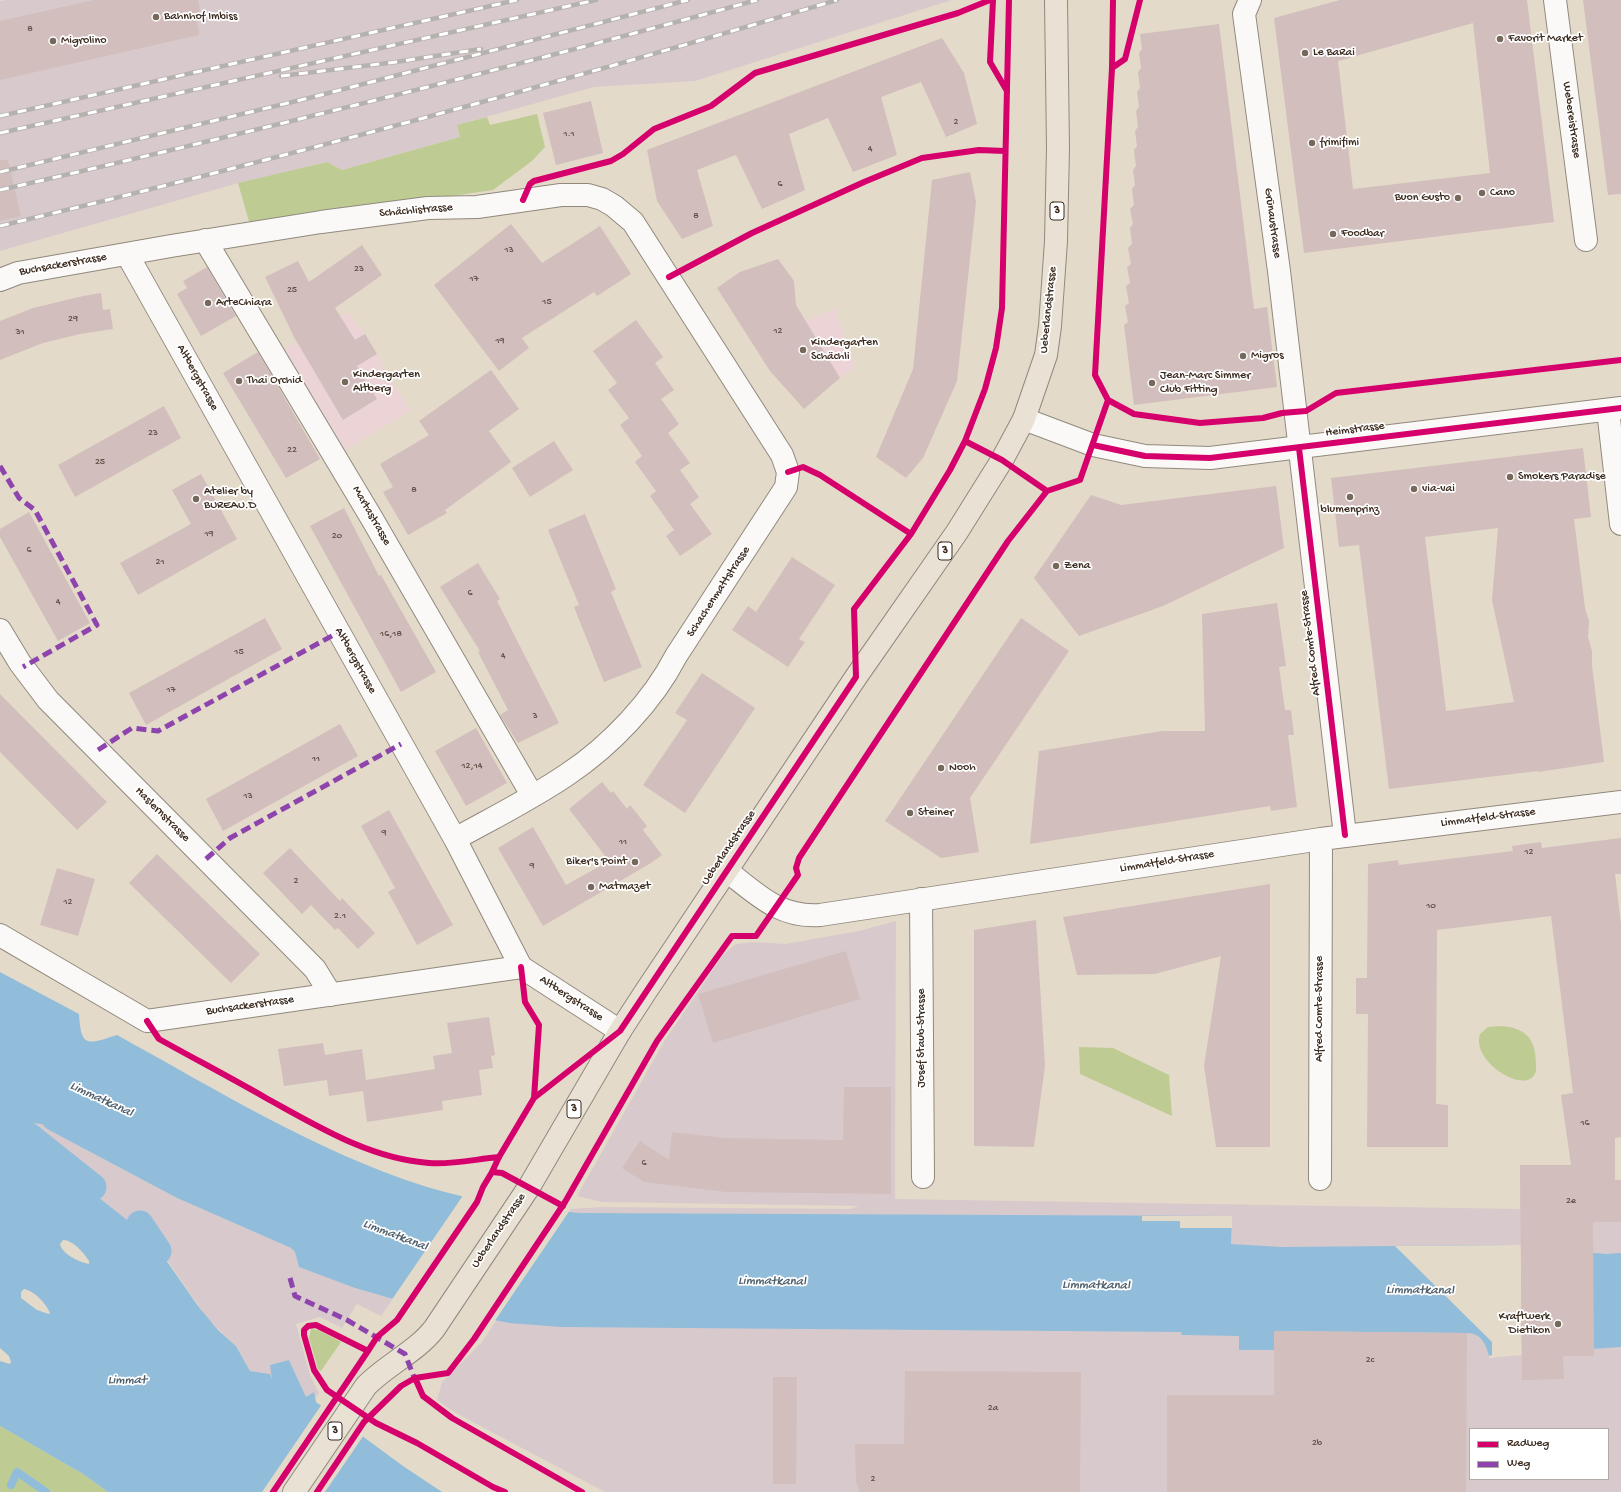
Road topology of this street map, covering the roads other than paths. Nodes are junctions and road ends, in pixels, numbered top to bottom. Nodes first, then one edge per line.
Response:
1 (1056, 0) edge
2 (1250, 0) edge
3 (1555, 0) edge
4 (206, 240) junction
5 (1586, 240) dead end
6 (127, 254) junction
7 (669, 277) joint
8 (0, 280) edge
9 (1614, 409) edge
10 (1024, 418) junction
11 (1299, 448) junction
12 (1621, 524) edge
13 (0, 630) edge
14 (532, 795) junction
15 (1621, 802) edge
16 (1345, 835) junction
17 (1321, 838) junction
18 (455, 839) junction
19 (727, 871) junction
20 (921, 899) junction
21 (0, 935) edge
22 (521, 967) junction
23 (331, 995) junction
24 (620, 1031) junction
25 (923, 1177) dead end
26 (1320, 1179) dead end
27 (294, 1492) edge

1 - 10 main road, Ueberlandstrasse / 3
2 - 11 street, Grünaustrasse
3 - 5 street, Webereistrasse
4 - 6 street, Schächlistrasse
4 - 7 street, Schächlistrasse
4 - 14 street, Martastrasse
6 - 8 street, Buchsackerstrasse
6 - 18 street, Altbergstrasse
7 - 14 street, Schachenmattstrasse
9 - 11 street, Heimstrasse
9 - 12 street
10 - 11 street, Heimstrasse
10 - 19 main road, Ueberlandstrasse / 3
11 - 16 street, Alfred Comte-Strasse
13 - 23 street, Haslernstrasse
14 - 18 street, Schachenmattstrasse
15 - 16 street, Limmatfeld-Strasse
16 - 17 street, Limmatfeld-Strasse
17 - 20 street, Limmatfeld-Strasse
17 - 26 street, Alfred Comte-Strasse
18 - 22 street, Altbergstrasse
19 - 20 street, Limmatfeld-Strasse
19 - 24 main road, Ueberlandstrasse / 3
20 - 25 street, Josef Staub-Strasse
21 - 23 street, Buchsackerstrasse
22 - 23 street, Buchsackerstrasse
22 - 24 street, Altbergstrasse
24 - 27 main road, Ueberlandstrasse / 3

